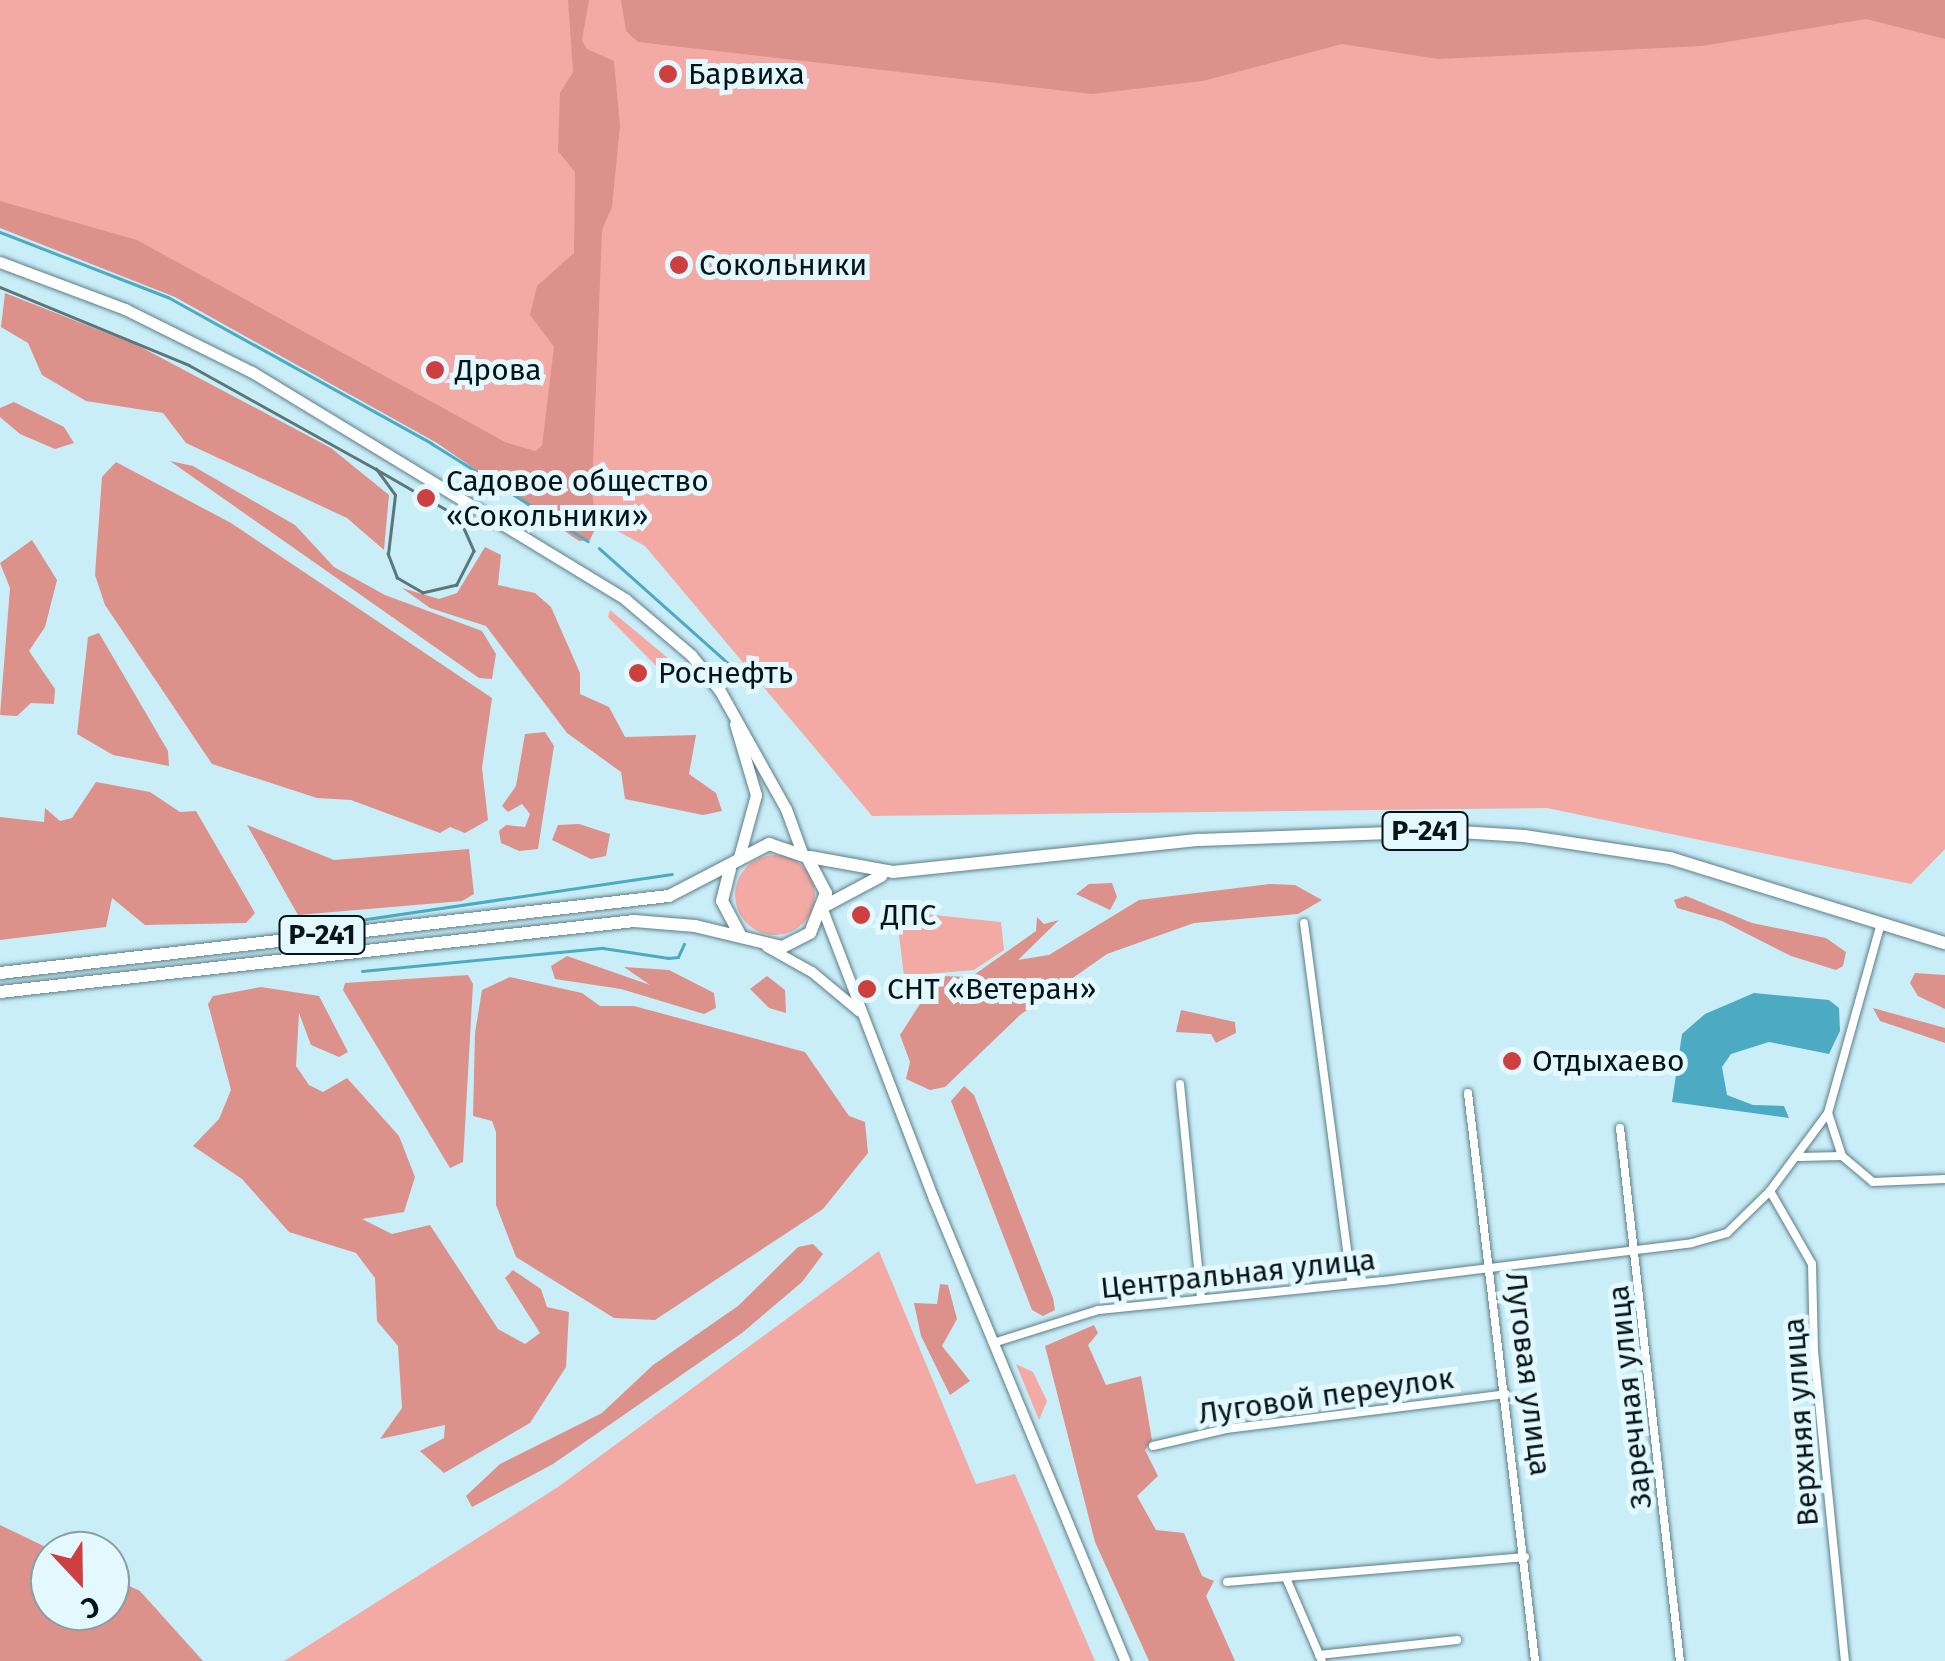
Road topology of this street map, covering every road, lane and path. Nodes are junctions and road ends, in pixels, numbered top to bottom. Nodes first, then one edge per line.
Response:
1 (0, 262) edge
2 (729, 706) junction
3 (805, 855) junction
4 (736, 860) junction
5 (893, 872) junction
6 (824, 908) junction
7 (1304, 923) dead end
8 (1882, 923) junction
9 (1945, 942) edge
10 (752, 943) junction
11 (766, 948) junction
12 (0, 973) edge
13 (0, 992) edge
14 (862, 1014) junction
15 (1180, 1084) dead end
16 (1468, 1094) dead end
17 (1828, 1113) junction
18 (1620, 1128) dead end
19 (1799, 1156) junction
20 (1842, 1156) junction
21 (1945, 1179) edge
22 (1770, 1191) junction
23 (1637, 1249) junction
24 (1492, 1266) junction
25 (1350, 1281) junction
26 (1201, 1297) junction
27 (992, 1342) junction
28 (1506, 1394) junction
29 (1153, 1446) dead end
30 (1525, 1557) junction
31 (1286, 1578) junction
32 (1228, 1582) dead end
33 (1457, 1640) dead end
34 (1320, 1658) edge
35 (1125, 1661) edge
36 (1534, 1661) edge
37 (1680, 1661) edge
38 (1846, 1661) edge

1 - 2 main road
2 - 3 main road
2 - 4 main road
3 - 4 highway, Р-241
3 - 5 highway, Р-241
3 - 6 highway
4 - 10 highway
4 - 12 highway, Р-241
5 - 6 highway, Р-241
5 - 8 highway, Р-241
6 - 11 highway, Р-241
6 - 14 main road
7 - 25 street
8 - 9 highway, Р-241
8 - 17 street, Центральная улица
10 - 11 highway, Р-241
10 - 13 highway, Р-241
11 - 14 main road
14 - 27 main road
15 - 26 street
16 - 24 street, Луговая улица
17 - 19 street, Центральная улица
17 - 20 street
18 - 23 street, Заречная улица
19 - 20 street
19 - 22 street, Центральная улица
20 - 21 street
22 - 23 street, Центральная улица
22 - 38 street, Верхняя улица
23 - 24 street, Центральная улица
23 - 37 street, Заречная улица
24 - 25 street, Центральная улица
24 - 28 street, Луговая улица
25 - 26 street, Центральная улица
26 - 27 street, Центральная улица
27 - 35 main road
28 - 29 street, Луговой переулок
28 - 30 street, Луговая улица
30 - 31 street
30 - 36 street, Луговая улица
31 - 32 street
31 - 34 street
33 - 34 street

